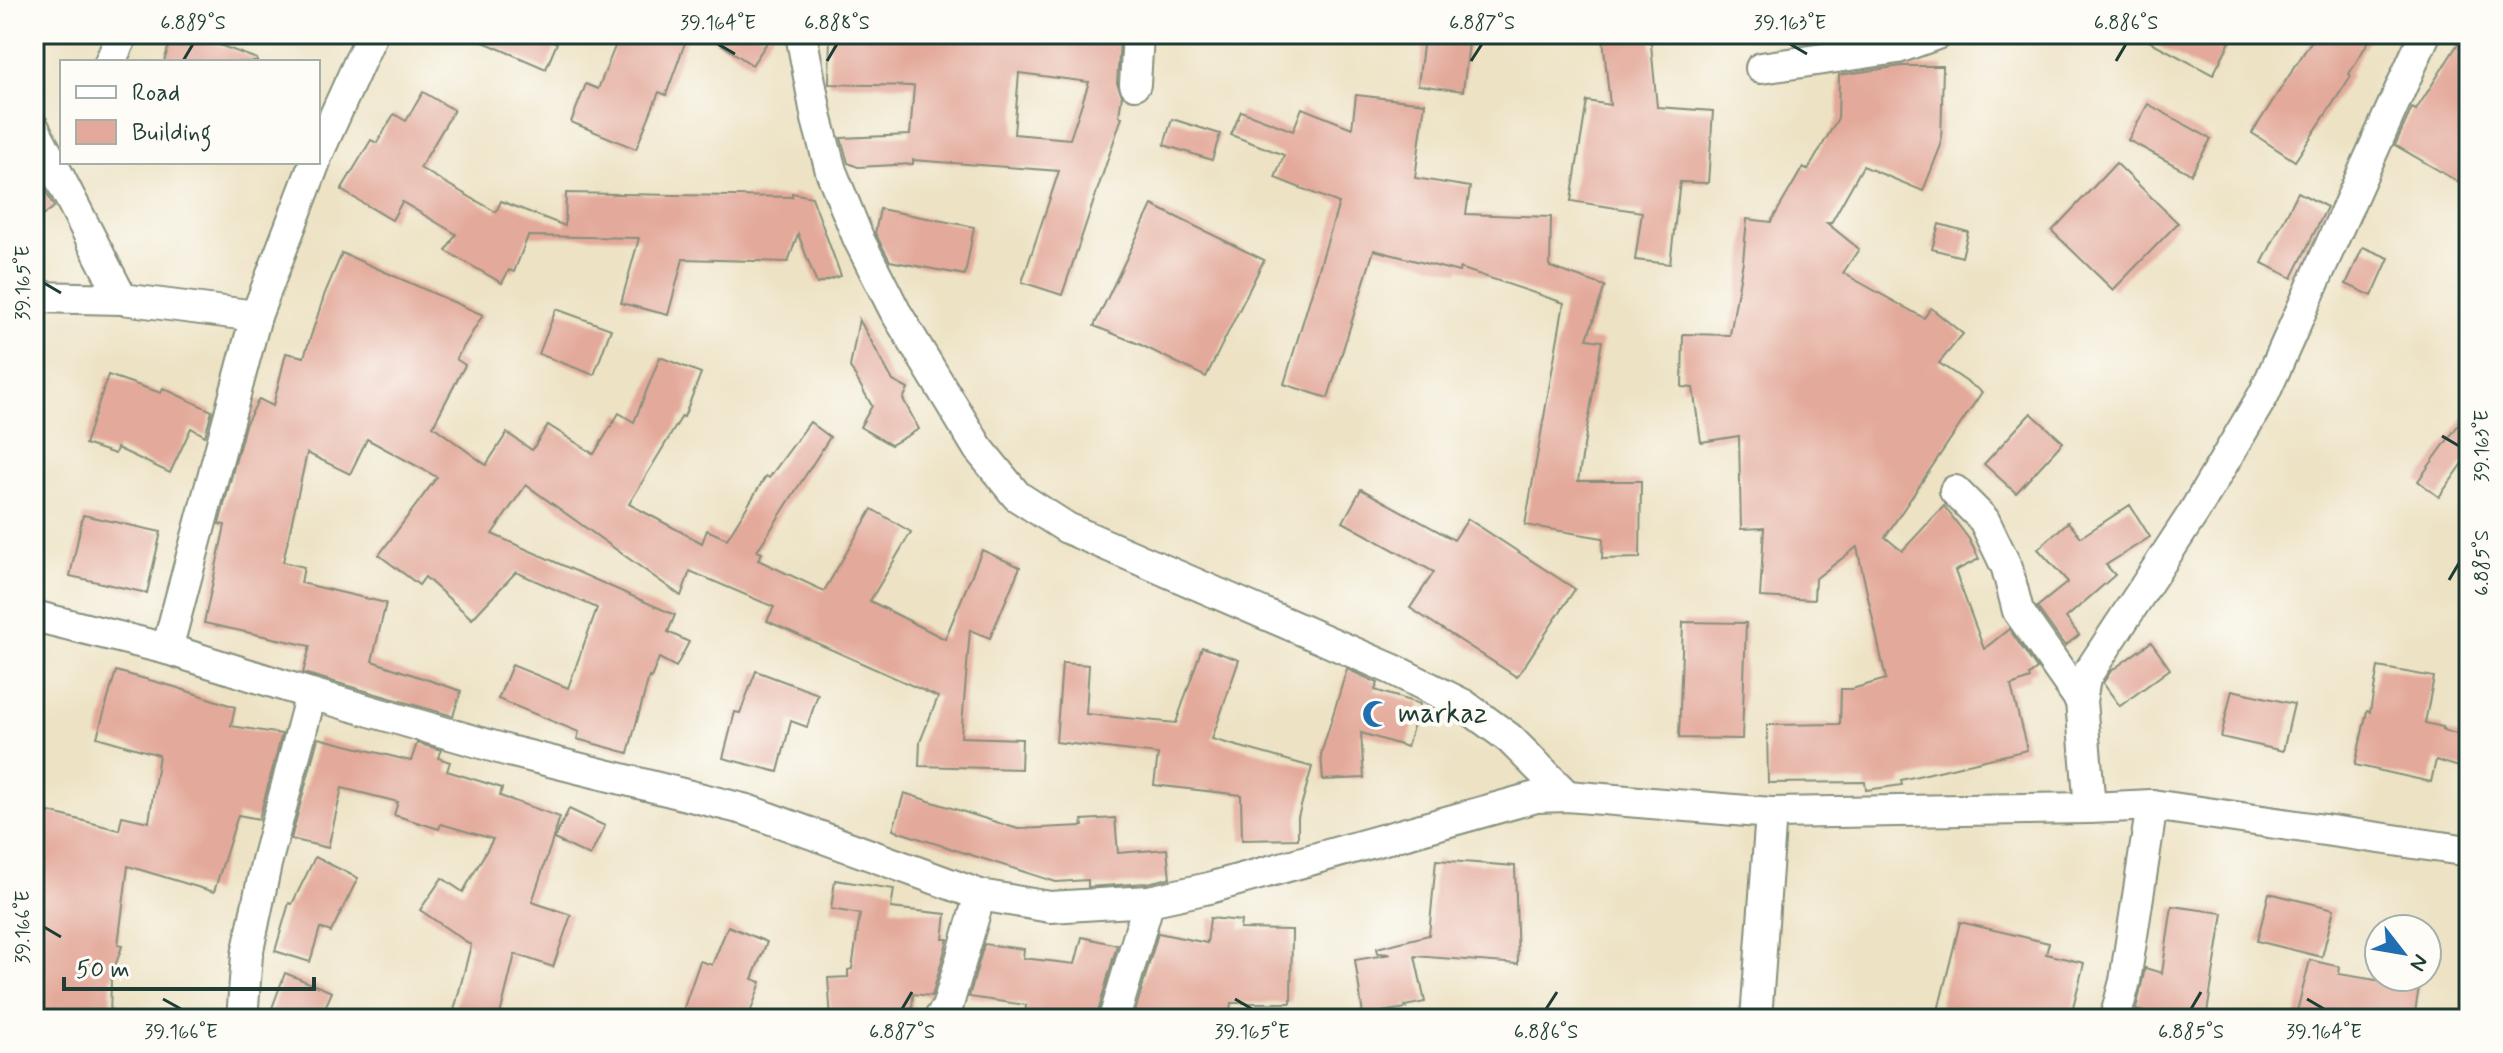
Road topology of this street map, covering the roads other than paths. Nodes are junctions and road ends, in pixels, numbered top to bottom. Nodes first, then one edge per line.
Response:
1 (123, 34) edge
2 (372, 34) edge
3 (801, 34) edge
4 (1138, 34) edge
5 (1937, 34) edge
6 (2425, 34) edge
7 (111, 60) edge
8 (1761, 68) dead end
9 (1135, 84) dead end
10 (34, 128) edge
11 (320, 149) edge
12 (314, 164) edge
13 (61, 168) edge
14 (34, 297) edge
15 (122, 299) junction
16 (256, 316) junction
17 (1955, 491) dead end
18 (34, 616) edge
19 (167, 649) junction
20 (311, 694) junction
21 (2081, 701) junction
22 (1567, 796) junction
23 (2152, 805) junction
24 (2090, 808) junction
25 (1771, 813) junction
26 (2469, 851) edge
27 (980, 895) junction
28 (1149, 901) junction
29 (242, 1019) edge
30 (939, 1019) edge
31 (1114, 1019) edge
32 (1756, 1019) edge
33 (2115, 1019) edge

1 - 7 street
2 - 11 street
3 - 22 street
4 - 9 street
5 - 8 street
6 - 21 street
10 - 13 street
12 - 16 street
13 - 15 street
14 - 15 street
15 - 16 street
16 - 19 street
17 - 21 street
18 - 19 street
19 - 20 street
20 - 27 street
20 - 29 street
21 - 24 street
22 - 25 street
22 - 28 street
23 - 24 street
23 - 26 street
23 - 33 street
24 - 25 street
25 - 32 street
27 - 28 street
27 - 30 street
28 - 31 street

